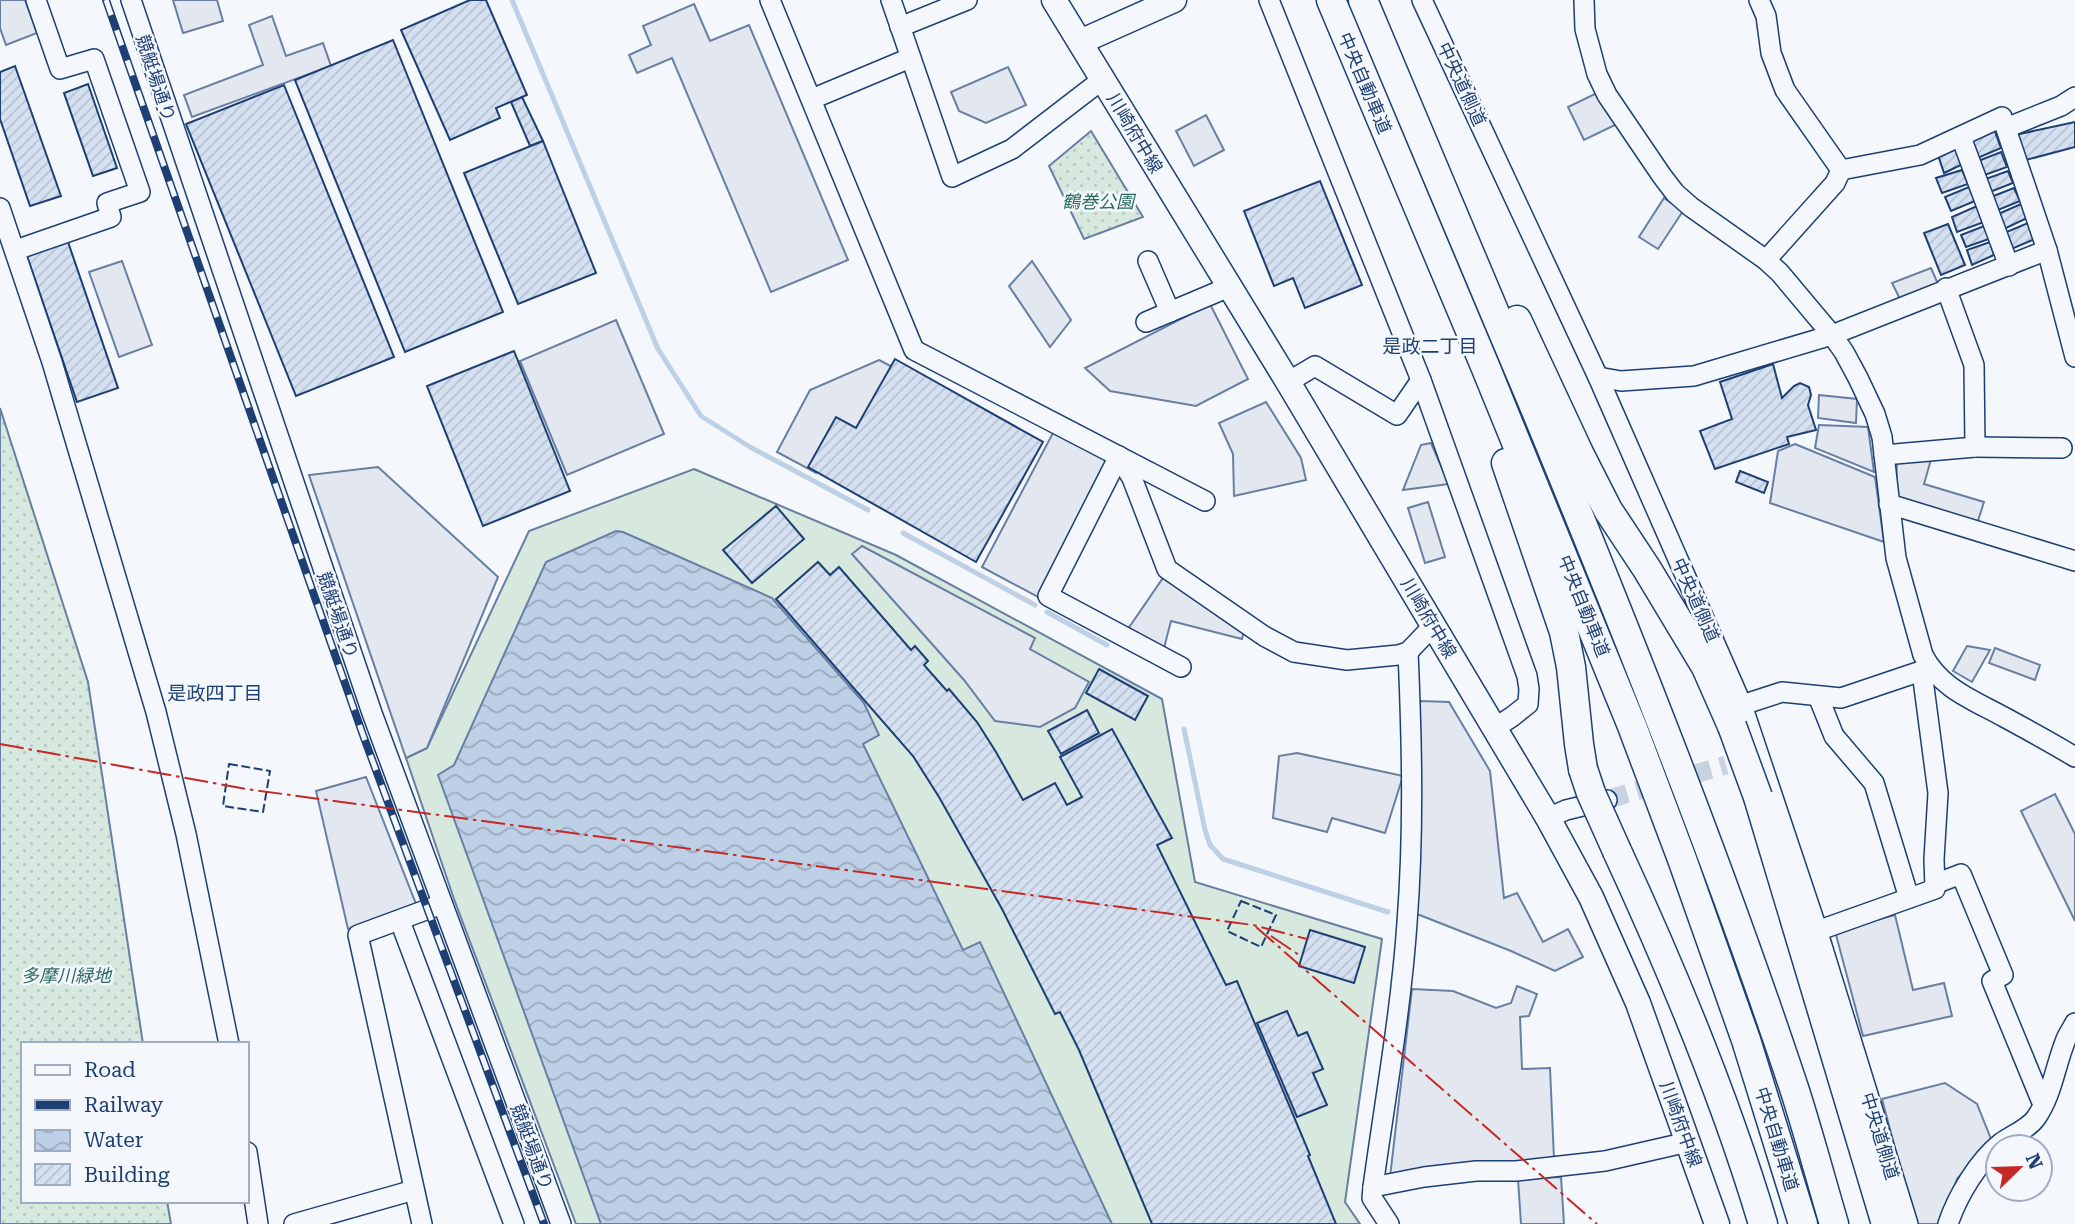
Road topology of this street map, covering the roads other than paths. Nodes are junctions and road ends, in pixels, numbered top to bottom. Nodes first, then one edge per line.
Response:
1 (36, 0) edge
2 (131, 0) edge
3 (771, 0) edge
4 (891, 0) edge
5 (967, 0) edge
6 (1054, 0) edge
7 (1174, 0) edge
8 (1269, 0) edge
9 (1331, 0) edge
10 (1422, 0) edge
11 (1584, 0) edge
12 (1759, 0) edge
13 (1364, 4) edge
14 (900, 27) junction
15 (1343, 31) junction
16 (1080, 43) junction
17 (910, 58) junction
18 (1103, 79) junction
19 (2075, 97) edge
20 (812, 99) junction
21 (2006, 128) junction
22 (1961, 137) junction
23 (1841, 170) junction
24 (0, 208) edge
25 (16, 250) junction
26 (2046, 250) junction
27 (1766, 260) junction
28 (1148, 261) dead end
29 (2008, 266) junction
30 (1229, 287) junction
31 (1946, 289) junction
32 (1170, 312) junction
33 (1146, 322) dead end
34 (1832, 335) junction
35 (2075, 357) edge
36 (1598, 377) junction
37 (1421, 380) junction
38 (1288, 382) junction
39 (1975, 447) junction
40 (2062, 448) dead end
41 (1884, 454) junction
42 (1119, 456) junction
43 (1205, 501) dead end
44 (1889, 504) junction
45 (2075, 561) edge
46 (1433, 625) junction
47 (1408, 652) junction
48 (1181, 667) dead end
49 (1926, 670) junction
50 (1818, 696) junction
51 (1737, 715) junction
52 (1495, 728) junction
53 (1759, 755) junction
54 (2075, 757) edge
55 (1726, 765) tunnel mouth
56 (1609, 799) tunnel mouth
57 (1548, 818) junction
58 (1935, 884) junction
59 (1909, 898) junction
60 (442, 904) junction
61 (400, 921) junction
62 (1817, 931) junction
63 (2075, 1023) edge
64 (229, 1042) edge
65 (2044, 1102) junction
66 (1688, 1142) junction
67 (248, 1159) edge
68 (1373, 1187) junction
69 (414, 1190) junction
70 (1760, 1220) edge
71 (258, 1224) edge
72 (294, 1224) edge
73 (422, 1224) edge
74 (514, 1224) edge
75 (561, 1224) edge
76 (1389, 1224) edge
77 (1717, 1224) edge
78 (1803, 1224) edge
79 (1834, 1224) edge
80 (1886, 1224) edge
81 (1908, 1224) edge
82 (1948, 1224) edge

1 - 25 street
2 - 60 street, 競艇場通り
3 - 20 street
4 - 14 street
5 - 14 street
6 - 16 main road, 川崎府中線
7 - 16 main road
8 - 37 street
9 - 15 highway, 中央自動車道
10 - 36 street, 中央道側道
11 - 27 street
12 - 23 street
13 - 51 highway
13 - 79 highway, 中央自動車道
14 - 17 street
15 - 70 highway, bridge
15 - 78 highway, 中央自動車道
16 - 18 main road, 川崎府中線
17 - 18 street
17 - 20 street
18 - 30 main road, 川崎府中線
19 - 21 street
20 - 42 street
21 - 22 street
21 - 26 street
22 - 23 street
22 - 29 street
23 - 27 street
24 - 25 street
25 - 64 street
26 - 29 street
26 - 35 street
27 - 34 street
28 - 32 street
29 - 31 street
30 - 32 street
30 - 38 main road, 川崎府中線
31 - 34 street
31 - 39 street
32 - 33 street
34 - 36 street
34 - 41 street
36 - 51 street, 中央道側道
37 - 38 street
37 - 52 street
38 - 46 main road, 川崎府中線
39 - 40 street
39 - 41 street
41 - 44 street
42 - 43 street
42 - 47 street
42 - 48 street
44 - 45 street
44 - 49 street
46 - 47 street
46 - 52 main road, 川崎府中線
47 - 68 street
49 - 50 street
49 - 54 street
49 - 58 street
50 - 51 street
50 - 59 street
51 - 53 street, 中央道側道
51 - 80 highway, bridge
52 - 57 main road, 川崎府中線
53 - 55 street
53 - 62 street, 中央道側道
56 - 57 street
57 - 66 main road, 川崎府中線
58 - 59 street
58 - 65 street
59 - 62 street
60 - 61 street
60 - 75 street, 競艇場通り
61 - 69 street
61 - 74 street
62 - 81 street, 中央道側道
63 - 65 street
65 - 82 street
66 - 68 street
66 - 77 main road, 川崎府中線
67 - 71 street
68 - 76 street
69 - 72 street
69 - 73 street

